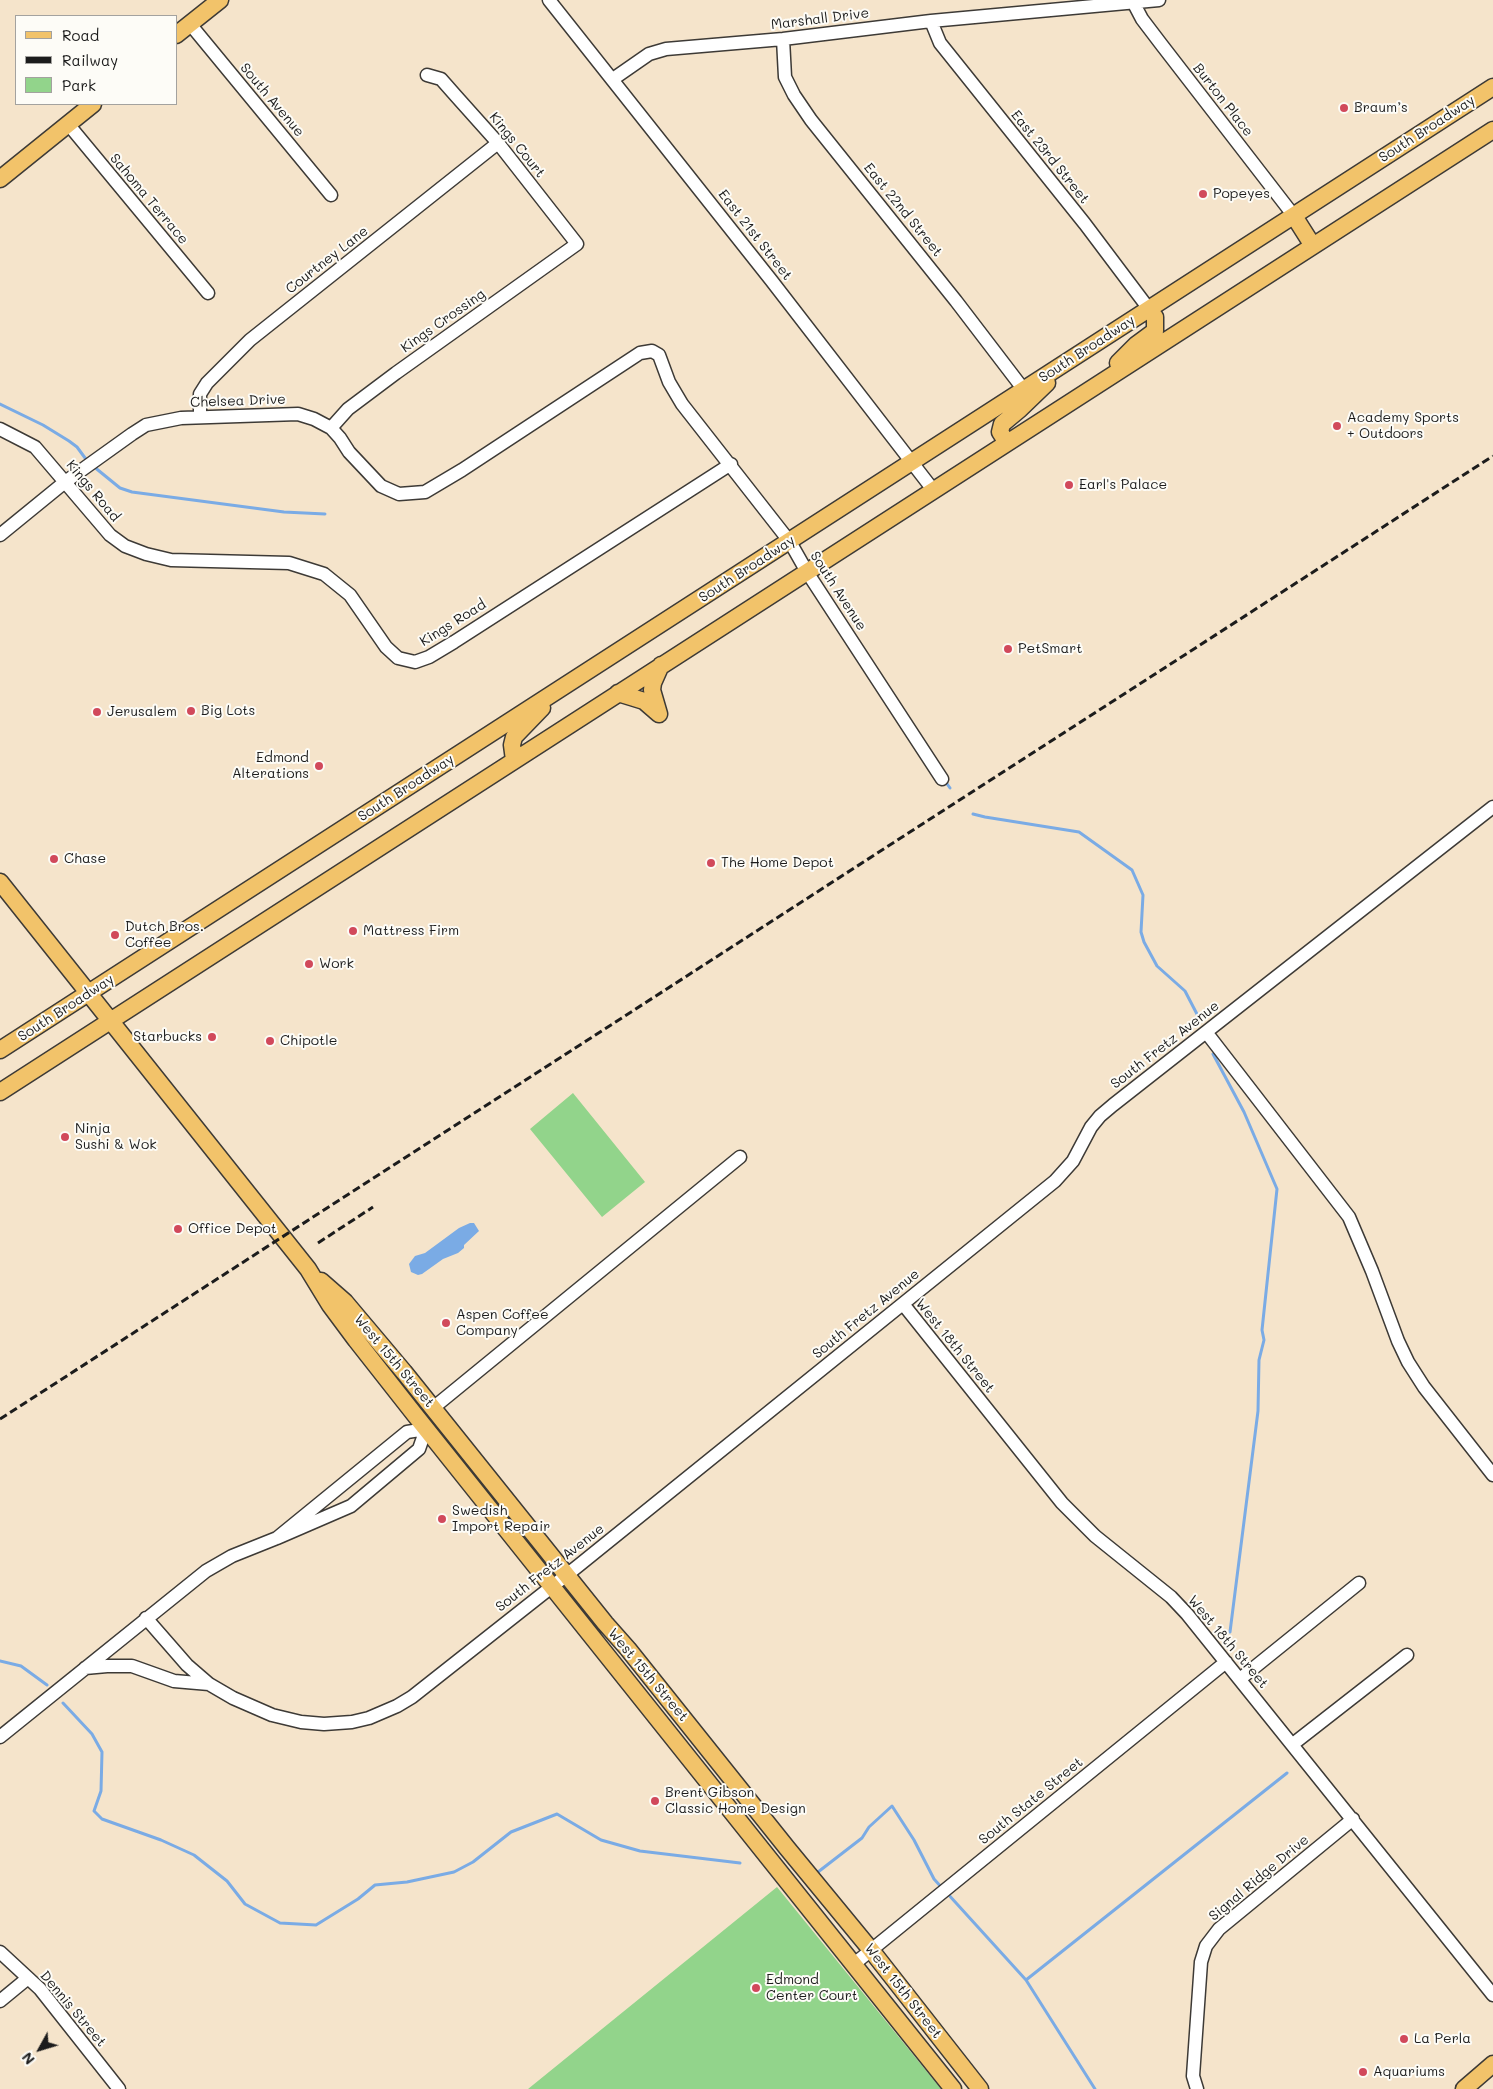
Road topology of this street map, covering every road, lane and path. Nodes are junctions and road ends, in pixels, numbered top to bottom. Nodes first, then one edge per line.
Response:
1 (220, 0) edge
2 (548, 0) edge
3 (1159, 0) edge
4 (1132, 1) edge
5 (932, 21) junction
6 (190, 24) junction
7 (178, 34) edge
8 (783, 39) junction
9 (427, 75) dead end
10 (612, 79) junction
11 (1493, 87) edge
12 (92, 105) edge
13 (68, 124) junction
14 (1493, 130) edge
15 (498, 143) junction
16 (0, 179) edge
17 (331, 195) dead end
18 (1294, 216) junction
19 (576, 244) joint
20 (1313, 246) junction
21 (208, 293) dead end
22 (1149, 309) junction
23 (652, 351) joint
24 (1072, 359) junction
25 (1100, 382) junction
26 (1024, 390) junction
27 (200, 416) junction
28 (331, 428) junction
29 (0, 429) edge
30 (1007, 443) junction
31 (912, 462) junction
32 (731, 464) junction
33 (65, 482) junction
34 (934, 491) junction
35 (0, 535) edge
36 (790, 542) junction
37 (807, 572) junction
38 (661, 666) junction
39 (559, 690) junction
40 (618, 693) junction
41 (514, 760) junction
42 (942, 780) dead end
43 (1493, 807) edge
44 (0, 882) edge
45 (88, 994) junction
46 (110, 1022) junction
47 (1206, 1032) junction
48 (0, 1050) edge
49 (0, 1092) edge
50 (740, 1157) dead end
51 (308, 1269) junction
52 (902, 1304) junction
53 (433, 1408) junction
54 (426, 1429) junction
55 (1493, 1475) edge
56 (277, 1538) junction
57 (567, 1574) junction
58 (1359, 1583) dead end
59 (551, 1586) junction
60 (146, 1618) junction
61 (1407, 1655) dead end
62 (1226, 1662) junction
63 (85, 1668) junction
64 (1240, 1679) junction
65 (209, 1684) junction
66 (0, 1737) edge
67 (1293, 1744) junction
68 (1353, 1819) junction
69 (871, 1950) junction
70 (0, 1952) edge
71 (854, 1964) junction
72 (28, 1978) junction
73 (1493, 1995) edge
74 (0, 2001) edge
75 (1493, 2064) edge
76 (119, 2089) edge
77 (953, 2089) edge
78 (980, 2089) edge
79 (1197, 2089) edge
80 (1464, 2089) edge

1 - 6 main road
2 - 10 street, East 21st Street
3 - 4 street, Marshall Drive
4 - 5 street, Marshall Drive
4 - 18 street, Burton Place
5 - 8 street, Marshall Drive
5 - 22 street, East 23rd Street
6 - 7 main road
6 - 17 street, South Avenue
8 - 10 street, Marshall Drive
8 - 26 street, East 22nd Street
9 - 15 street, Kings Court
10 - 31 street, East 21st Street
11 - 18 main road, South Broadway
12 - 13 main road
13 - 16 main road
13 - 21 street, Sahoma Terrace
14 - 20 main road
15 - 19 street, Kings Court
15 - 27 street, Courtney Lane
18 - 20 main road
18 - 22 main road, South Broadway
19 - 28 street, Kings Crossing
20 - 25 main road
22 - 24 main road, South Broadway
22 - 25 main road
23 - 28 street, Chelsea Drive
23 - 32 street, South Avenue
24 - 26 main road, South Broadway
24 - 30 main road
25 - 30 main road
26 - 31 main road, South Broadway
27 - 28 street, Chelsea Drive
27 - 33 street, Chelsea Drive
29 - 33 street, Kings Road
30 - 34 main road
31 - 34 street, East 21st Street
31 - 36 main road, South Broadway
32 - 33 street, Kings Road
32 - 36 street, South Avenue
33 - 35 street, Chelsea Drive
34 - 37 main road
36 - 37 street, South Avenue
36 - 39 main road, South Broadway
37 - 38 main road
37 - 42 street, South Avenue
38 - 40 main road
38 - 40 main road
39 - 41 main road
39 - 45 main road, South Broadway
40 - 41 main road
41 - 46 main road
43 - 47 street, South Fretz Avenue
44 - 45 main road, West 15th Street
45 - 46 main road, West 15th Street
45 - 48 main road, South Broadway
46 - 49 main road
46 - 51 main road, West 15th Street
47 - 52 street, South Fretz Avenue
47 - 55 street
50 - 53 street
51 - 53 main road, West 15th Street
51 - 54 main road, West 15th Street
52 - 57 street, South Fretz Avenue
52 - 62 street, West 18th Street
53 - 54 main road
53 - 57 main road, West 15th Street
54 - 56 street
54 - 56 street
54 - 59 main road, West 15th Street
56 - 60 street
57 - 59 street, South Fretz Avenue
57 - 69 main road, West 15th Street
58 - 64 street
59 - 65 street, South Fretz Avenue
59 - 71 main road, West 15th Street
60 - 63 street
60 - 65 street, South Fretz Avenue
61 - 67 street
62 - 64 street, West 18th Street
62 - 69 street, South State Street
63 - 65 street, South Fretz Avenue
63 - 66 street
64 - 67 street, West 18th Street
67 - 68 street, West 18th Street
68 - 73 street, West 18th Street
68 - 79 street, Signal Ridge Drive
69 - 71 street, South State Street
69 - 78 main road, West 15th Street
70 - 72 street, Dennis Street
71 - 77 main road, West 15th Street
72 - 74 street
72 - 76 street, Dennis Street
75 - 80 main road

